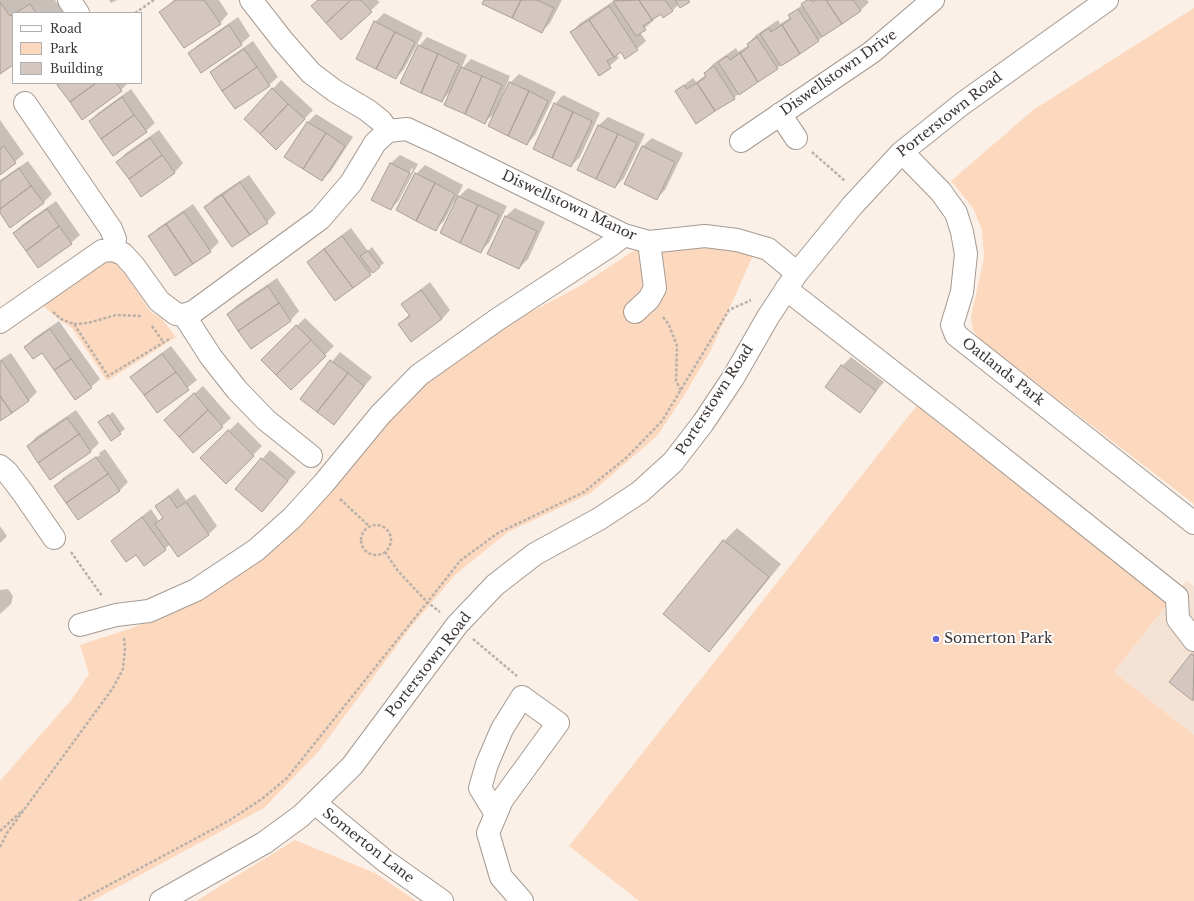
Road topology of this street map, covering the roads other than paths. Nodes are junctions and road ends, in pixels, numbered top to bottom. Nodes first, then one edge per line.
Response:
1 (69, 0) edge
2 (252, 0) edge
3 (933, 0) edge
4 (1107, 0) edge
5 (77, 12) edge
6 (27, 106) dead end
7 (780, 114) junction
8 (388, 131) junction
9 (796, 138) road end
10 (741, 140) dead end
11 (902, 152) junction
12 (624, 235) junction
13 (649, 242) junction
14 (113, 250) junction
15 (791, 281) junction
16 (642, 306) road end
17 (186, 320) junction
18 (0, 322) edge
19 (310, 456) dead end
20 (0, 466) edge
21 (1194, 522) edge
22 (54, 538) road end
23 (80, 625) dead end
24 (1194, 640) edge
25 (315, 803) junction
26 (496, 814) junction
27 (161, 901) edge
28 (442, 901) edge
29 (522, 901) edge

1 - 5 street
2 - 8 street
3 - 7 street, Diswellstown Drive
4 - 11 street, Porterstown Road
6 - 14 street
7 - 9 street
7 - 10 street, Diswellstown Drive
8 - 12 street, Diswellstown Manor
8 - 17 street
11 - 15 street, Porterstown Road
11 - 21 street, Oatlands Park
12 - 13 street, Diswellstown Manor
12 - 23 street
13 - 15 street, Diswellstown Manor
13 - 16 street
14 - 17 street
14 - 18 street
15 - 24 street, Diswellstown Manor
15 - 25 street, Porterstown Road
17 - 19 street
20 - 22 street
25 - 27 street, Porterstown Road
25 - 28 street, Somerton Lane
26 - 26 street
26 - 29 street

